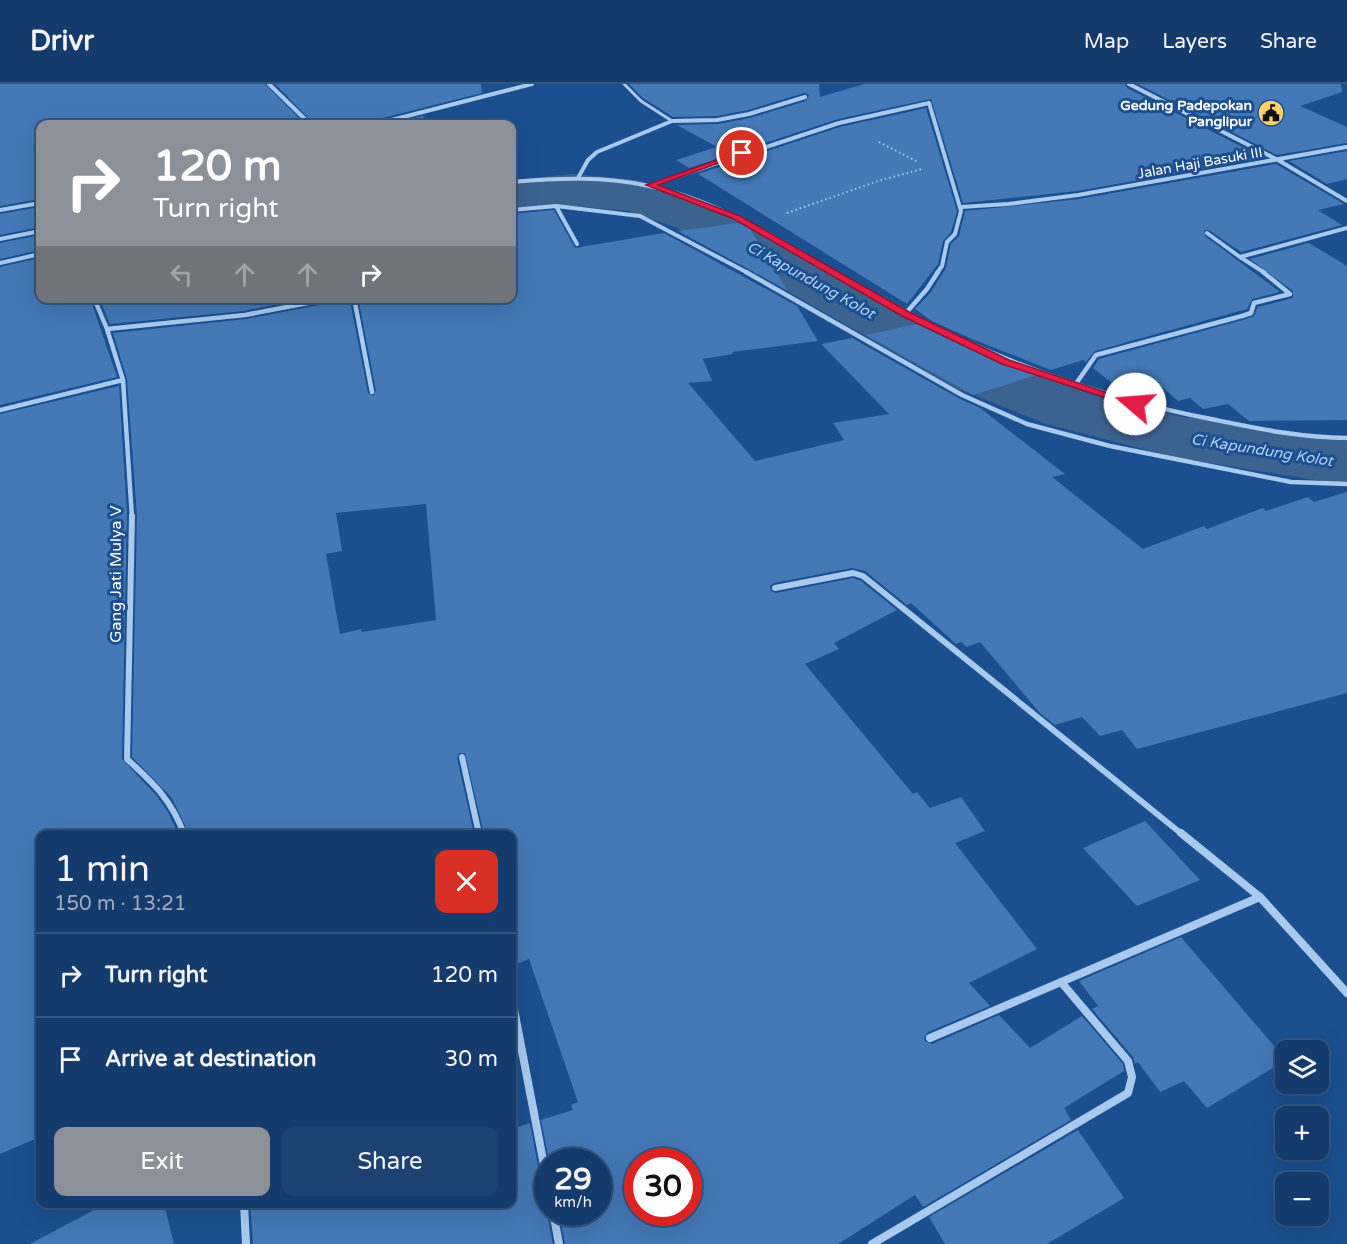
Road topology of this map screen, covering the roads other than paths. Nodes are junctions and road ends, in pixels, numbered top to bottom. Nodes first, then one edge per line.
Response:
1 (269, 84) edge
2 (532, 84) edge
3 (624, 84) edge
4 (1129, 84) edge
5 (805, 97) dead end
6 (306, 120) edge
7 (392, 120) edge
8 (672, 121) junction
9 (1346, 147) edge
10 (1278, 160) junction
11 (578, 178) junction
12 (516, 182) edge
13 (650, 185) junction
14 (1347, 201) edge
15 (36, 204) edge
16 (556, 206) junction
17 (961, 207) junction
18 (0, 210) edge
19 (516, 210) edge
20 (1347, 228) edge
21 (36, 232) edge
22 (1207, 233) dead end
23 (0, 239) edge
24 (578, 244) dead end
25 (36, 255) edge
26 (1240, 257) junction
27 (0, 263) edge
28 (96, 303) edge
29 (308, 303) edge
30 (355, 303) edge
31 (905, 314) junction
32 (107, 329) junction
33 (123, 380) junction
34 (1075, 385) junction
35 (372, 392) dead end
36 (0, 410) edge
37 (1347, 438) edge
38 (1347, 484) edge
39 (775, 588) dead end
40 (462, 757) dead end
41 (182, 830) edge
42 (478, 830) edge
43 (1260, 897) junction
44 (1060, 982) junction
45 (1347, 993) edge
46 (516, 1020) edge
47 (930, 1038) dead end
48 (541, 1148) edge
49 (244, 1208) edge
50 (556, 1226) edge
51 (246, 1244) edge
52 (559, 1244) edge
53 (872, 1244) edge

1 - 6 street
2 - 7 street
3 - 8 lane
4 - 10 street, Jalan Haji Basuki III
5 - 8 street
8 - 11 street
9 - 10 street
10 - 14 street
10 - 17 street, Jalan Haji Basuki III
11 - 12 street
11 - 13 street
13 - 17 street
13 - 31 street
15 - 18 street
16 - 19 street
16 - 24 street
16 - 38 street
17 - 31 street
20 - 26 street
21 - 23 street
22 - 26 street
25 - 27 street
26 - 34 street
28 - 32 street, Gang Jati Mulya V
29 - 32 street
30 - 35 street
31 - 34 street
32 - 33 street, Gang Jati Mulya V
33 - 36 street
33 - 41 street, Gang Jati Mulya V
34 - 37 street
39 - 43 street
40 - 42 street
43 - 44 street
43 - 45 street
44 - 47 street
44 - 53 street
46 - 48 street
49 - 51 street
50 - 52 street

